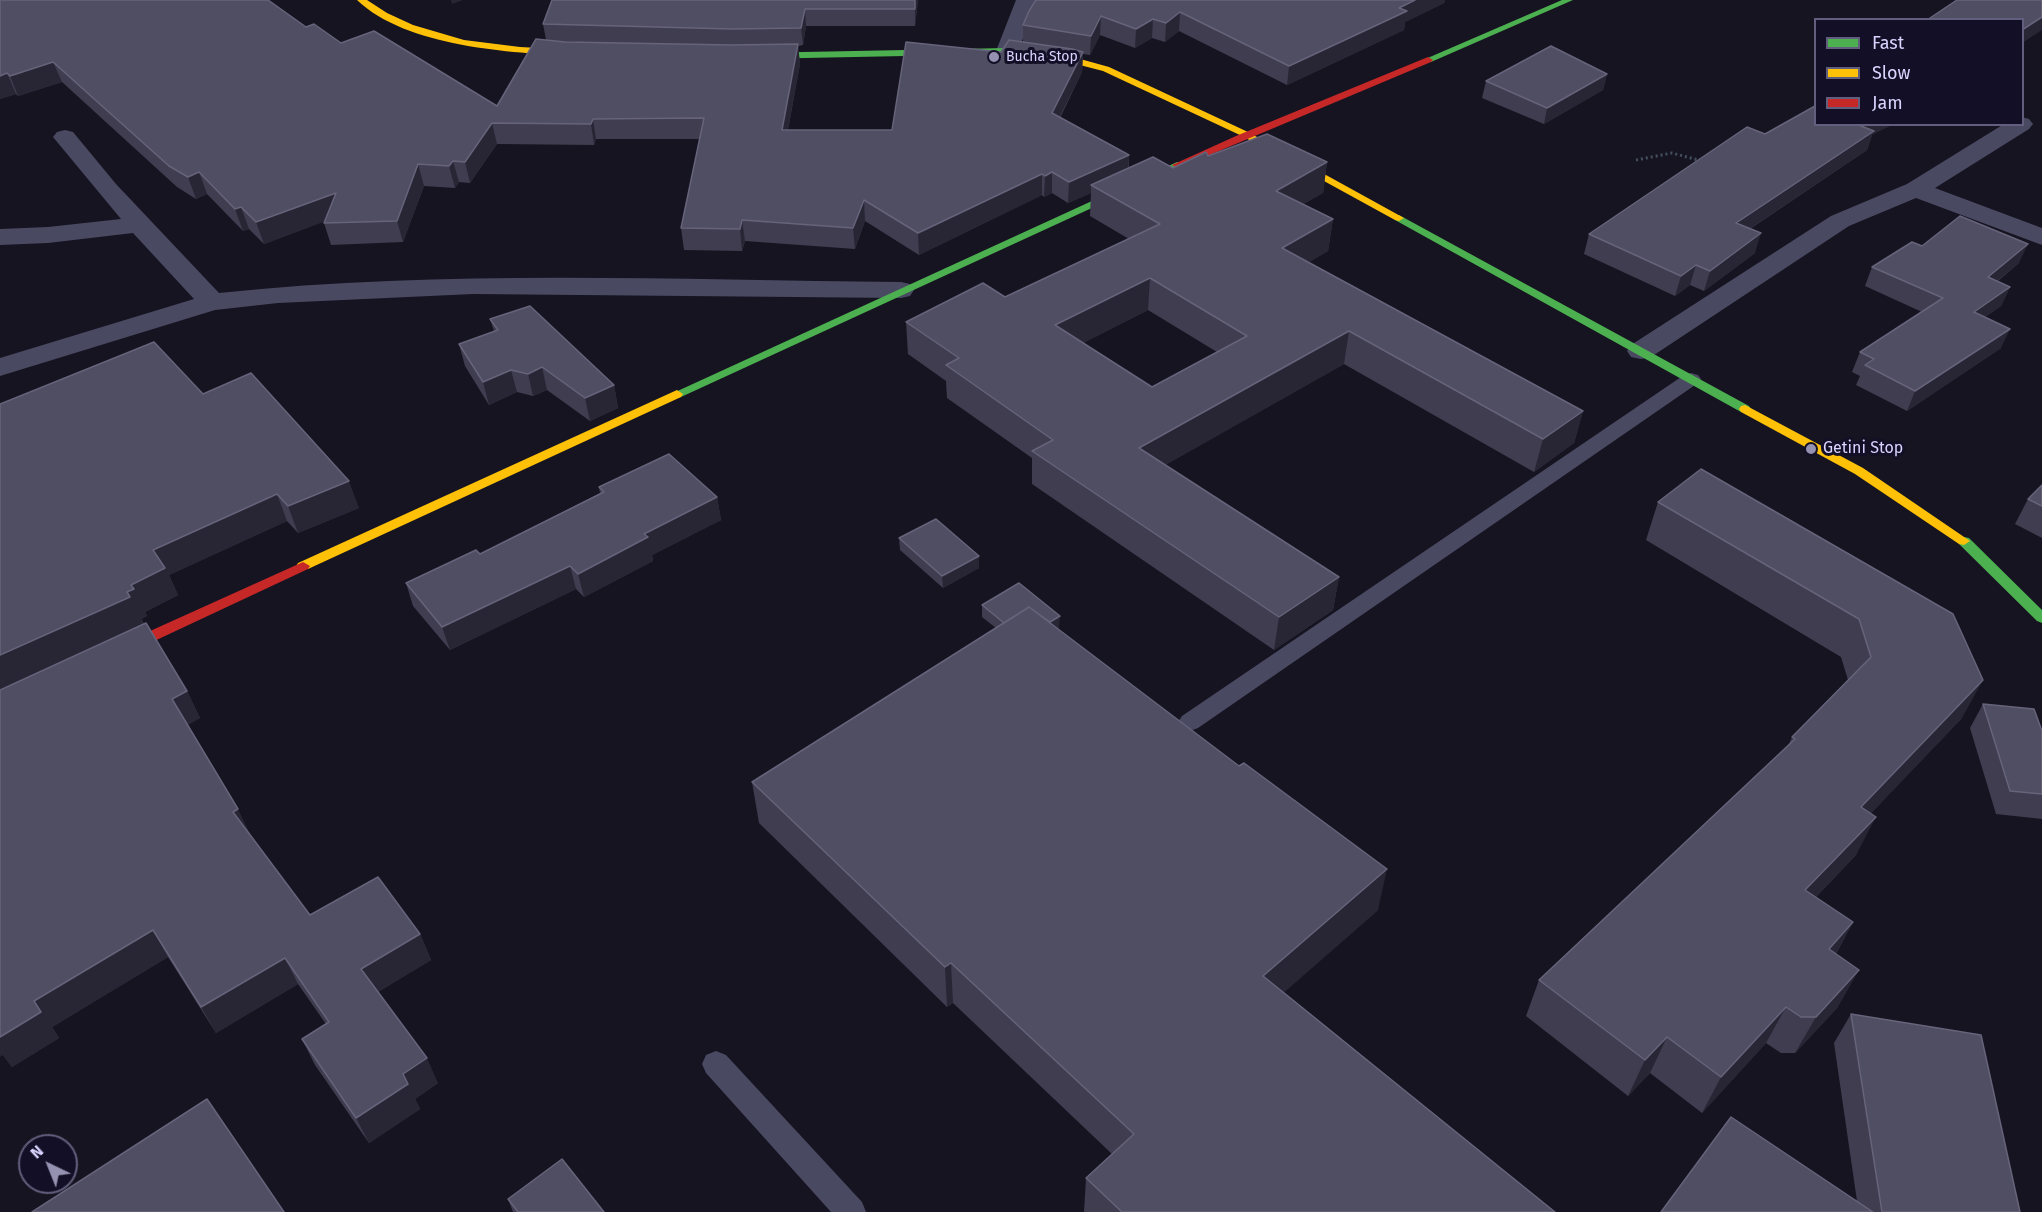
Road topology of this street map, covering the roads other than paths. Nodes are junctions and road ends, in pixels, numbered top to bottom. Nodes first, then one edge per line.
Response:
1 (361, 0) edge
2 (1027, 0) edge
3 (1569, 0) edge
4 (1007, 51) junction
5 (592, 54) edge
6 (734, 56) edge
7 (2042, 112) edge
8 (2024, 123) edge
9 (2019, 126) edge
10 (1245, 134) junction
11 (65, 137) dead end
12 (1916, 189) junction
13 (141, 224) junction
14 (0, 237) edge
15 (2042, 237) edge
16 (901, 290) junction
17 (212, 302) junction
18 (1641, 351) junction
19 (0, 367) edge
20 (1691, 379) junction
21 (2042, 618) edge
22 (98, 662) edge
23 (1190, 722) dead end
24 (716, 1064) dead end
25 (851, 1212) edge

1 - 5 street
2 - 4 street
3 - 10 street
4 - 6 street
4 - 10 street
7 - 8 street
9 - 12 street
10 - 16 street
10 - 18 street
11 - 13 street
12 - 15 street
12 - 18 street
13 - 14 street
13 - 17 street
16 - 17 street
16 - 22 street
17 - 19 street
18 - 20 street
20 - 21 street
20 - 23 lane
24 - 25 lane

